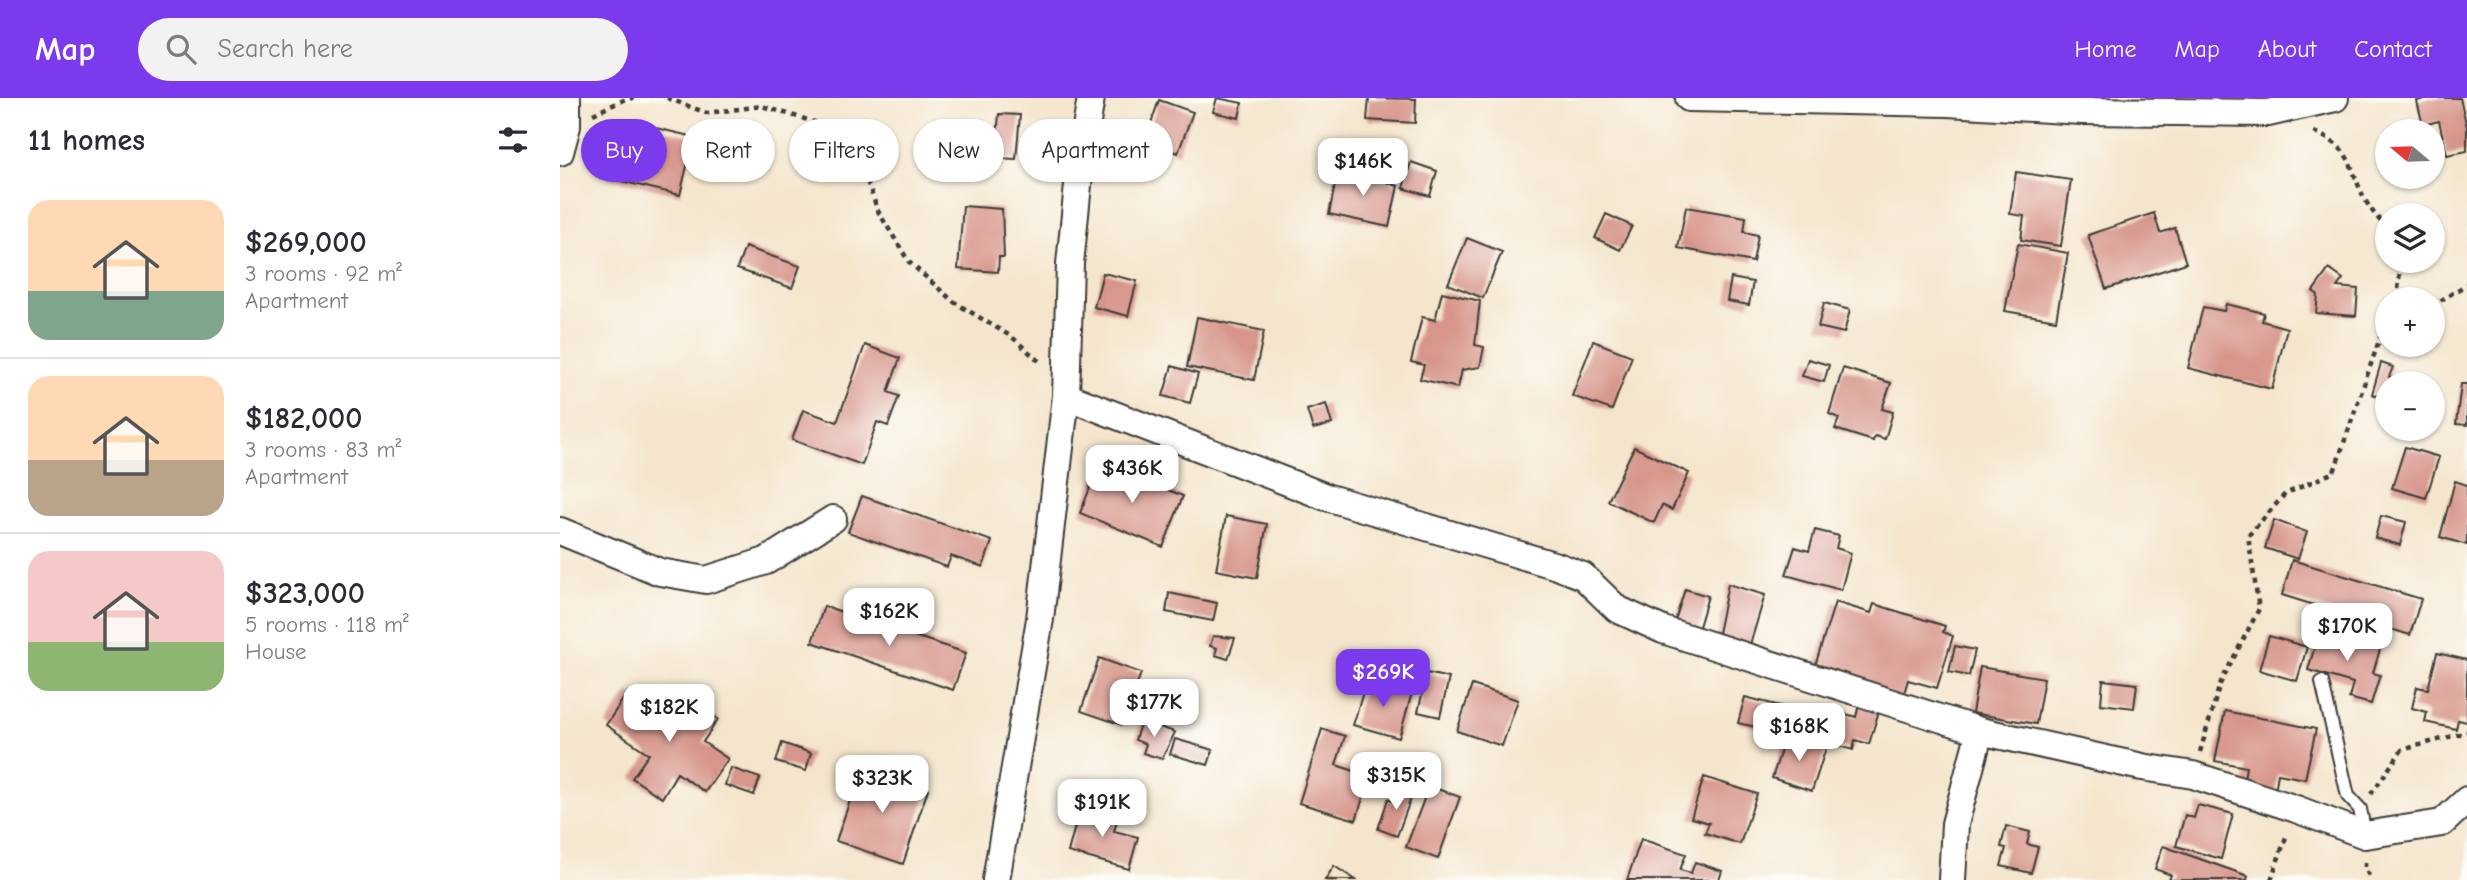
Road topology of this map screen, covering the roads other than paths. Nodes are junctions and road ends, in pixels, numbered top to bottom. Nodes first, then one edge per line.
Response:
1 (567, 98) edge
2 (1091, 98) edge
3 (1689, 98) edge
4 (2335, 98) edge
5 (560, 152) edge
6 (1066, 390) junction
7 (833, 519) dead end
8 (560, 531) edge
9 (2322, 682) dead end
10 (1980, 732) junction
11 (2467, 800) edge
12 (2365, 835) junction
13 (996, 880) edge
14 (1952, 880) edge

1 - 5 street
2 - 6 street
3 - 4 street
6 - 10 street
6 - 13 street
7 - 8 street
9 - 12 lane
10 - 12 street
10 - 14 street
11 - 12 street

